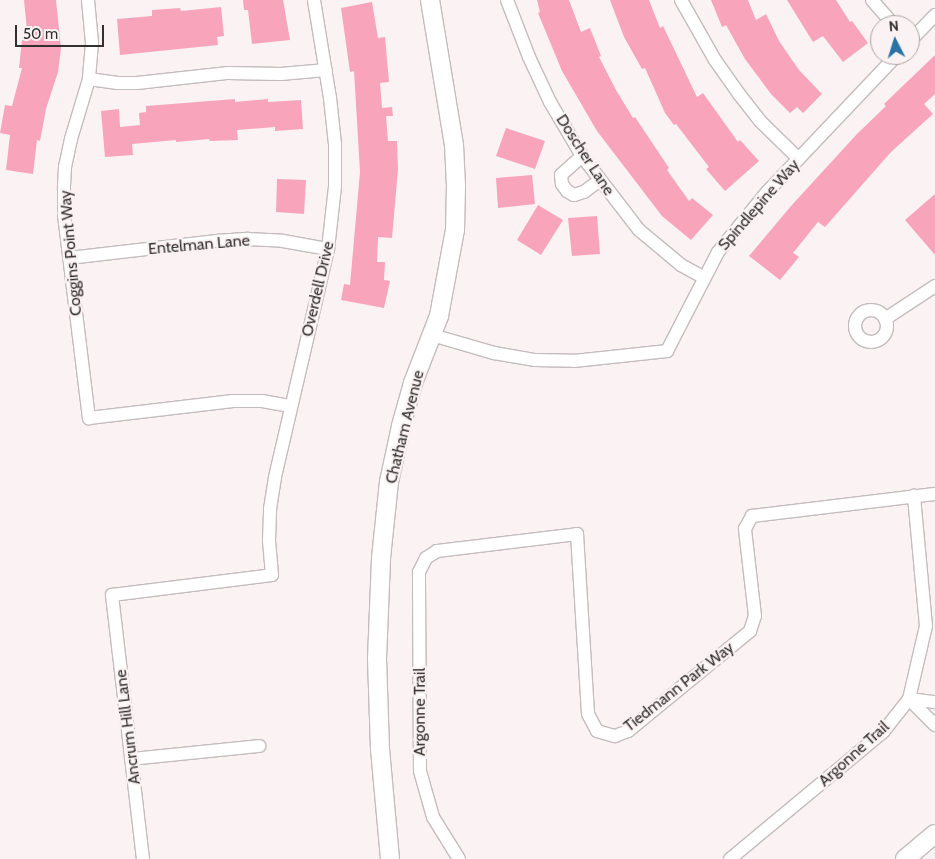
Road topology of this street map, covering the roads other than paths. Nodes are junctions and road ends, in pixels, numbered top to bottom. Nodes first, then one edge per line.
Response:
1 (88, 0) edge
2 (314, 0) edge
3 (430, 0) edge
4 (507, 0) edge
5 (681, 0) edge
6 (872, 0) edge
7 (885, 15) edge
8 (935, 15) edge
9 (920, 31) edge
10 (887, 65) edge
11 (326, 70) junction
12 (89, 79) junction
13 (582, 156) junction
14 (799, 158) junction
15 (600, 180) junction
16 (328, 248) junction
17 (69, 258) junction
18 (704, 278) junction
19 (935, 286) edge
20 (886, 319) dead end
21 (432, 335) junction
22 (291, 406) junction
23 (935, 494) edge
24 (914, 496) junction
25 (426, 558) joint
26 (112, 595) joint
27 (909, 699) junction
28 (935, 702) edge
29 (935, 725) edge
30 (258, 746) dead end
31 (131, 759) junction
32 (935, 834) edge
33 (143, 859) edge
34 (390, 859) edge
35 (459, 859) edge
36 (730, 859) edge
37 (905, 859) edge

1 - 12 street, Coggins Point Way
2 - 11 street, Overdell Drive
3 - 21 street, Chatham Avenue
4 - 13 street, Doscher Lane
5 - 14 street
6 - 7 street
8 - 9 street
10 - 14 street, Spindlepine Way
11 - 12 street
11 - 16 street, Overdell Drive
12 - 17 street, Coggins Point Way
13 - 15 street, Doscher Lane
13 - 15 street
14 - 18 street, Spindlepine Way
15 - 18 street, Doscher Lane
16 - 17 street, Entelman Lane
16 - 22 street, Overdell Drive
17 - 22 street, Coggins Point Way
18 - 21 street, Spindlepine Way
19 - 20 street
21 - 34 street, Chatham Avenue
22 - 26 street, Overdell Drive
23 - 24 street, Tiedmann Park Way
24 - 25 street, Tiedmann Park Way
24 - 27 street, Argonne Trail
25 - 35 street, Argonne Trail
26 - 31 street, Ancrum Hill Lane
27 - 28 street
27 - 29 street
27 - 36 street, Argonne Trail
30 - 31 street
31 - 33 street, Ancrum Hill Lane
32 - 37 street

